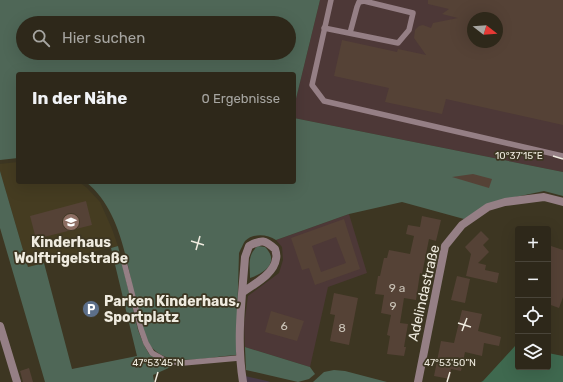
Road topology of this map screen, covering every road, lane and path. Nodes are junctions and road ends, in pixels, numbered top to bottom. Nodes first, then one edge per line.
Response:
1 (330, 0) edge
2 (324, 28) junction
3 (350, 33) junction
4 (563, 156) edge
5 (563, 202) edge
6 (124, 262) dead end
7 (243, 292) junction
8 (0, 326) edge
9 (239, 358) junction
10 (16, 382) edge
11 (243, 382) edge
12 (418, 382) edge

1 - 2 lane
2 - 3 lane
2 - 4 lane
3 - 3 lane
5 - 12 street, Adelindastraße
6 - 9 lane
7 - 7 street
7 - 9 street
8 - 10 street
9 - 11 street

